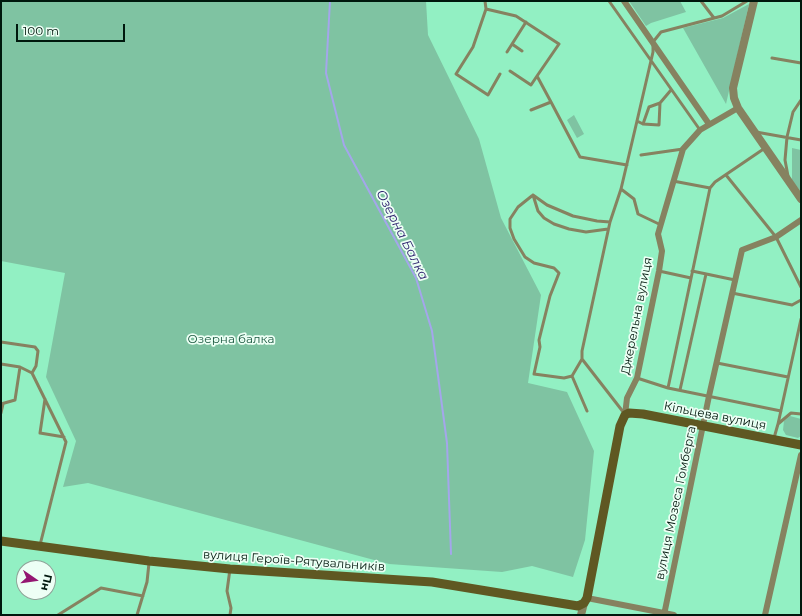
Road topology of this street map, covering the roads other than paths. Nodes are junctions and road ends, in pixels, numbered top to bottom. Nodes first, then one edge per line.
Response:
1 (485, 1) edge
2 (609, 1) edge
3 (624, 1) edge
4 (701, 1) edge
5 (748, 1) edge
6 (754, 1) edge
7 (486, 9) junction
8 (714, 18) junction
9 (526, 22) junction
10 (653, 42) junction
11 (512, 44) junction
12 (522, 51) dead end
13 (507, 52) dead end
14 (772, 58) dead end
15 (651, 61) junction
16 (801, 63) edge
17 (510, 71) dead end
18 (500, 74) dead end
19 (537, 76) junction
20 (671, 90) junction
21 (801, 100) edge
22 (550, 102) junction
23 (660, 103) junction
24 (738, 108) junction
25 (531, 110) dead end
26 (637, 121) junction
27 (644, 124) junction
28 (709, 124) junction
29 (700, 130) junction
30 (755, 132) junction
31 (787, 137) junction
32 (801, 140) edge
33 (765, 147) junction
34 (683, 149) junction
35 (641, 155) dead end
36 (627, 165) junction
37 (726, 174) junction
38 (673, 181) junction
39 (789, 181) junction
40 (710, 188) junction
41 (621, 189) junction
42 (533, 195) junction
43 (801, 199) edge
44 (801, 220) edge
45 (610, 222) junction
46 (661, 225) junction
47 (608, 229) junction
48 (776, 237) junction
49 (659, 271) junction
50 (692, 271) junction
51 (706, 274) junction
52 (691, 278) junction
53 (735, 280) junction
54 (801, 286) edge
55 (732, 293) junction
56 (801, 300) edge
57 (801, 319) edge
58 (1, 342) edge
59 (582, 359) junction
60 (716, 363) junction
61 (1, 364) edge
62 (20, 367) junction
63 (32, 373) junction
64 (572, 376) junction
65 (788, 377) junction
66 (638, 378) junction
67 (668, 388) junction
68 (680, 390) junction
69 (709, 396) junction
70 (45, 399) junction
71 (2, 404) edge
72 (587, 411) dead end
73 (781, 411) junction
74 (1, 412) edge
75 (801, 414) edge
76 (625, 415) junction
77 (778, 424) junction
78 (704, 426) junction
79 (64, 437) junction
80 (774, 440) junction
81 (801, 446) edge
82 (801, 455) edge
83 (1, 541) edge
84 (39, 546) junction
85 (149, 561) junction
86 (230, 569) junction
87 (143, 596) junction
88 (586, 601) junction
89 (664, 614) edge
90 (58, 615) edge
91 (137, 615) edge
92 (230, 615) edge
93 (582, 615) edge
94 (674, 615) edge
95 (765, 615) edge

1 - 7 lane
2 - 15 lane
3 - 10 street
4 - 8 lane
5 - 8 lane
6 - 24 street
7 - 9 lane
7 - 18 lane
8 - 10 lane
9 - 11 lane
9 - 19 lane
10 - 15 lane
10 - 28 street
11 - 12 lane
11 - 13 lane
14 - 16 lane
15 - 20 lane
15 - 26 lane
17 - 19 lane
19 - 22 lane
20 - 23 lane
20 - 29 lane
21 - 31 lane
22 - 25 lane
22 - 36 lane
23 - 27 lane
23 - 27 lane
24 - 28 street, Джерельна вулиця
24 - 30 street
26 - 27 lane
26 - 36 lane
28 - 29 street, Джерельна вулиця
29 - 34 street, Джерельна вулиця
30 - 31 lane
30 - 33 street
31 - 32 lane
31 - 39 lane
33 - 37 lane
33 - 39 street
34 - 35 lane
34 - 38 street, Джерельна вулиця
36 - 41 lane
37 - 40 lane
37 - 48 lane
38 - 40 lane
38 - 46 street, Джерельна вулиця
39 - 43 street
40 - 50 lane
41 - 45 lane
41 - 46 lane
42 - 45 lane
42 - 47 lane
42 - 64 lane
44 - 48 street, вулиця Мозеса Гомберга
45 - 47 lane
46 - 49 street, Джерельна вулиця
47 - 59 lane
48 - 53 street, вулиця Мозеса Гомберга
48 - 54 lane
49 - 52 lane
49 - 66 street, Джерельна вулиця
50 - 51 lane
50 - 52 lane
51 - 53 lane
51 - 68 lane
52 - 67 lane
53 - 55 street, вулиця Мозеса Гомберга
55 - 56 lane
55 - 60 street, вулиця Мозеса Гомберга
57 - 65 lane
58 - 63 lane
59 - 64 lane
59 - 76 lane
60 - 65 lane
60 - 69 street, вулиця Мозеса Гомберга
61 - 62 lane
62 - 63 lane
62 - 71 lane
63 - 70 lane
64 - 72 lane
65 - 73 lane
66 - 67 lane
66 - 76 street, Джерельна вулиця
67 - 68 lane
68 - 69 lane
69 - 73 lane
69 - 78 street, вулиця Мозеса Гомберга
70 - 79 lane
70 - 79 lane
71 - 74 lane
73 - 77 lane
75 - 77 lane
76 - 78 main road, Кільцева вулиця
76 - 88 main road, Джерельна вулиця
77 - 80 lane
78 - 80 main road, Кільцева вулиця
78 - 89 street, вулиця Мозеса Гомберга
79 - 84 lane
80 - 81 main road, Кільцева вулиця
82 - 95 street
83 - 84 main road, вулиця Героїв-Рятувальників
84 - 85 main road, вулиця Героїв-Рятувальників
85 - 86 main road, вулиця Героїв-Рятувальників
85 - 87 lane
86 - 88 main road, вулиця Героїв-Рятувальників
86 - 92 lane
87 - 90 lane
87 - 91 lane
88 - 89 street
88 - 93 street, Джерельна вулиця
89 - 94 street

